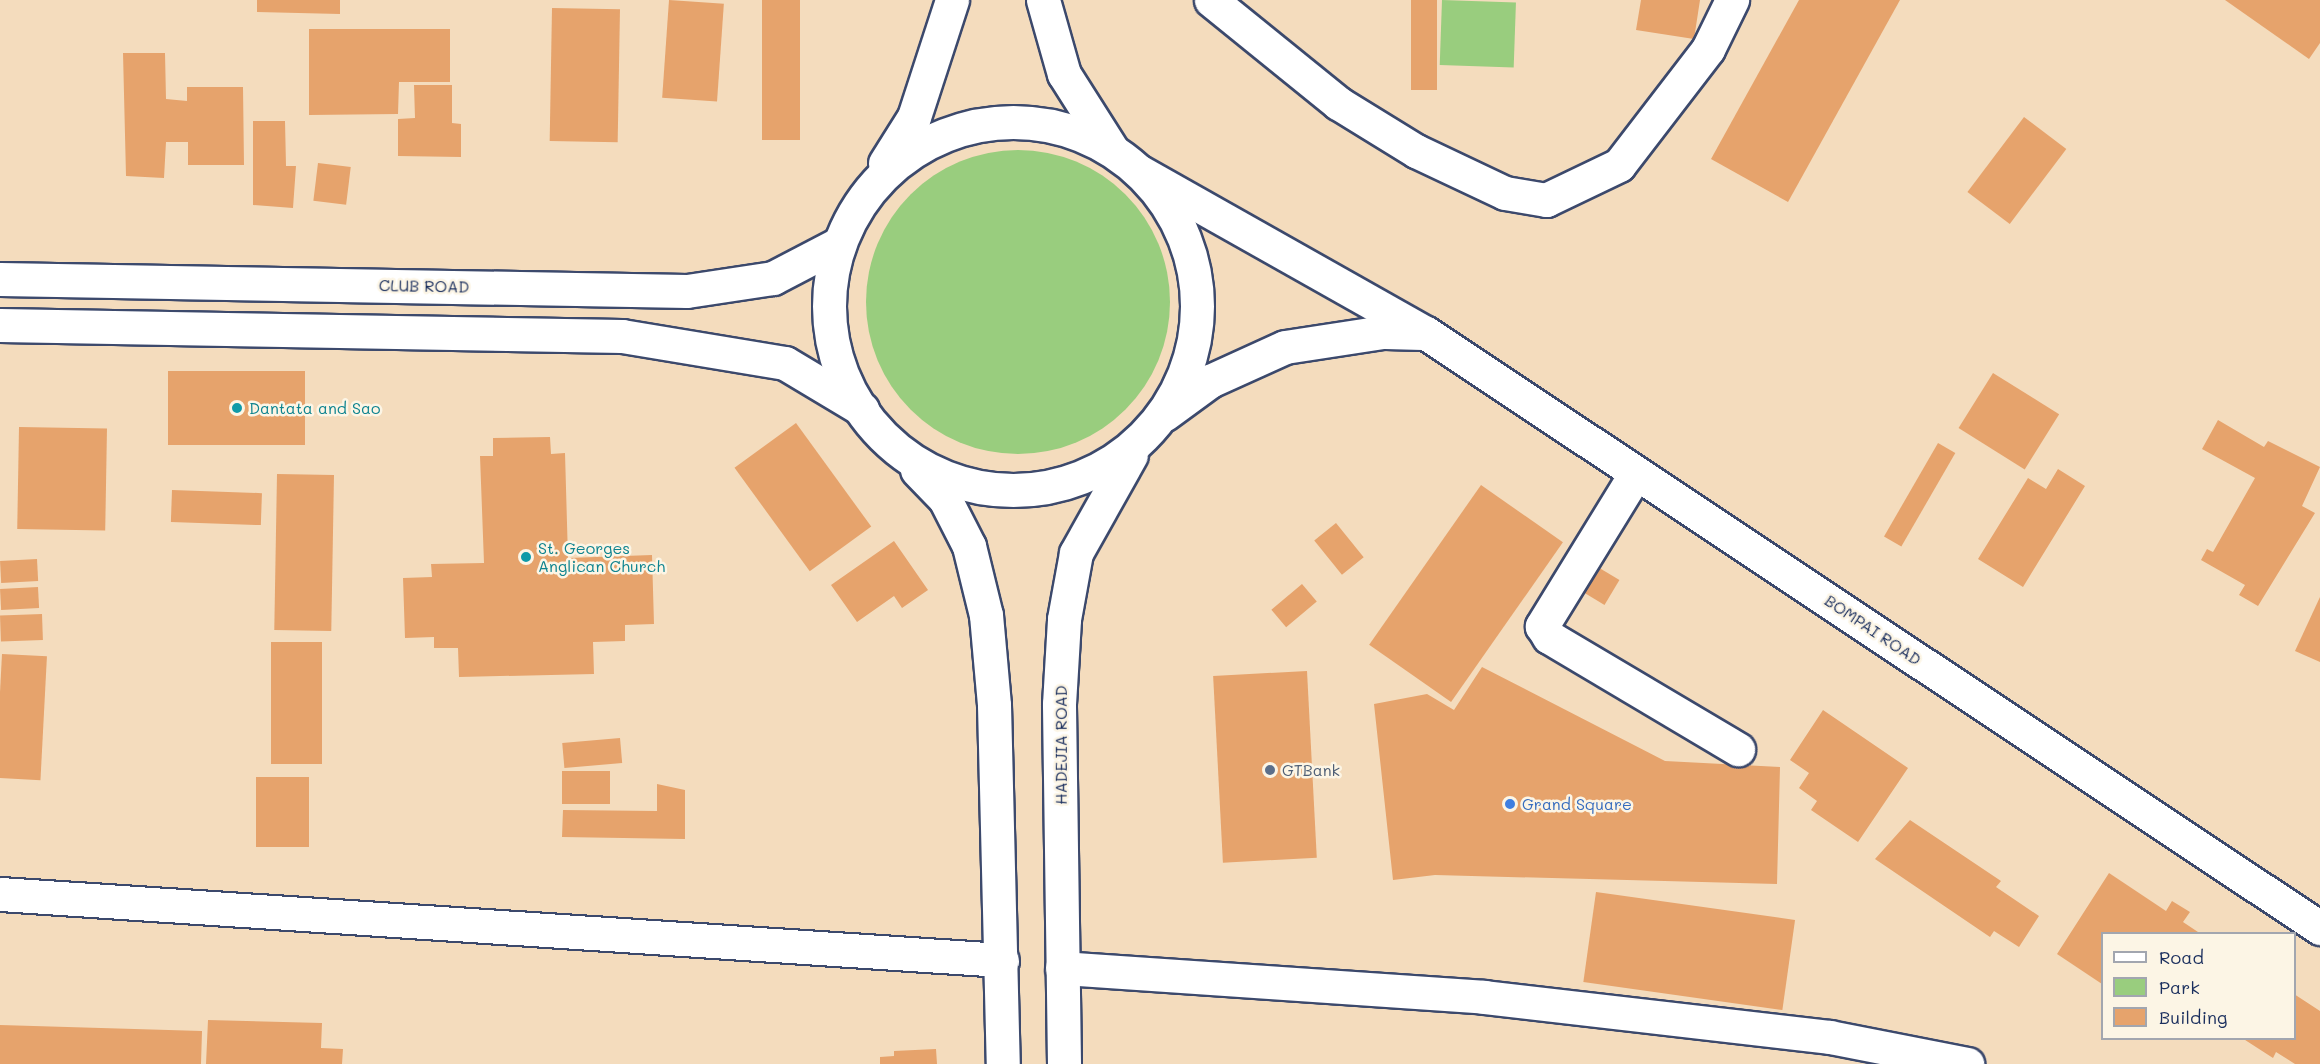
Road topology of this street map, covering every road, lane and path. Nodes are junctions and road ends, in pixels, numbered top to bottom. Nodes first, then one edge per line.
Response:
1 (952, 0) edge
2 (1043, 0) edge
3 (1211, 0) edge
4 (1732, 0) edge
5 (1111, 148) junction
6 (1140, 172) junction
7 (868, 190) junction
8 (838, 244) junction
9 (0, 279) edge
10 (160, 281) junction
11 (0, 325) edge
12 (159, 328) junction
13 (1426, 333) junction
14 (862, 409) junction
15 (1162, 417) junction
16 (1138, 443) junction
17 (903, 456) junction
18 (1636, 473) junction
19 (1738, 749) dead end
20 (0, 894) edge
21 (2320, 928) edge
22 (1002, 960) junction
23 (1062, 968) junction
24 (1003, 1064) edge
25 (1064, 1064) edge
26 (1967, 1064) edge

1 - 7 main road
2 - 5 main road
3 - 4 main road
5 - 6 main road
5 - 7 main road
6 - 13 main road, BOMPAI ROAD
6 - 15 main road
7 - 8 main road
8 - 10 main road, CLUB ROAD
8 - 14 main road
9 - 10 main road, CLUB ROAD
10 - 12 main road
11 - 12 main road
12 - 14 main road
13 - 15 main road
13 - 18 main road, BOMPAI ROAD
14 - 17 main road
15 - 16 main road
16 - 17 main road
16 - 23 main road, HADEJIA ROAD
17 - 22 main road
18 - 19 main road
18 - 21 main road, BOMPAI ROAD
20 - 22 main road
22 - 24 main road
23 - 25 main road, HADEJIA ROAD
23 - 26 main road

